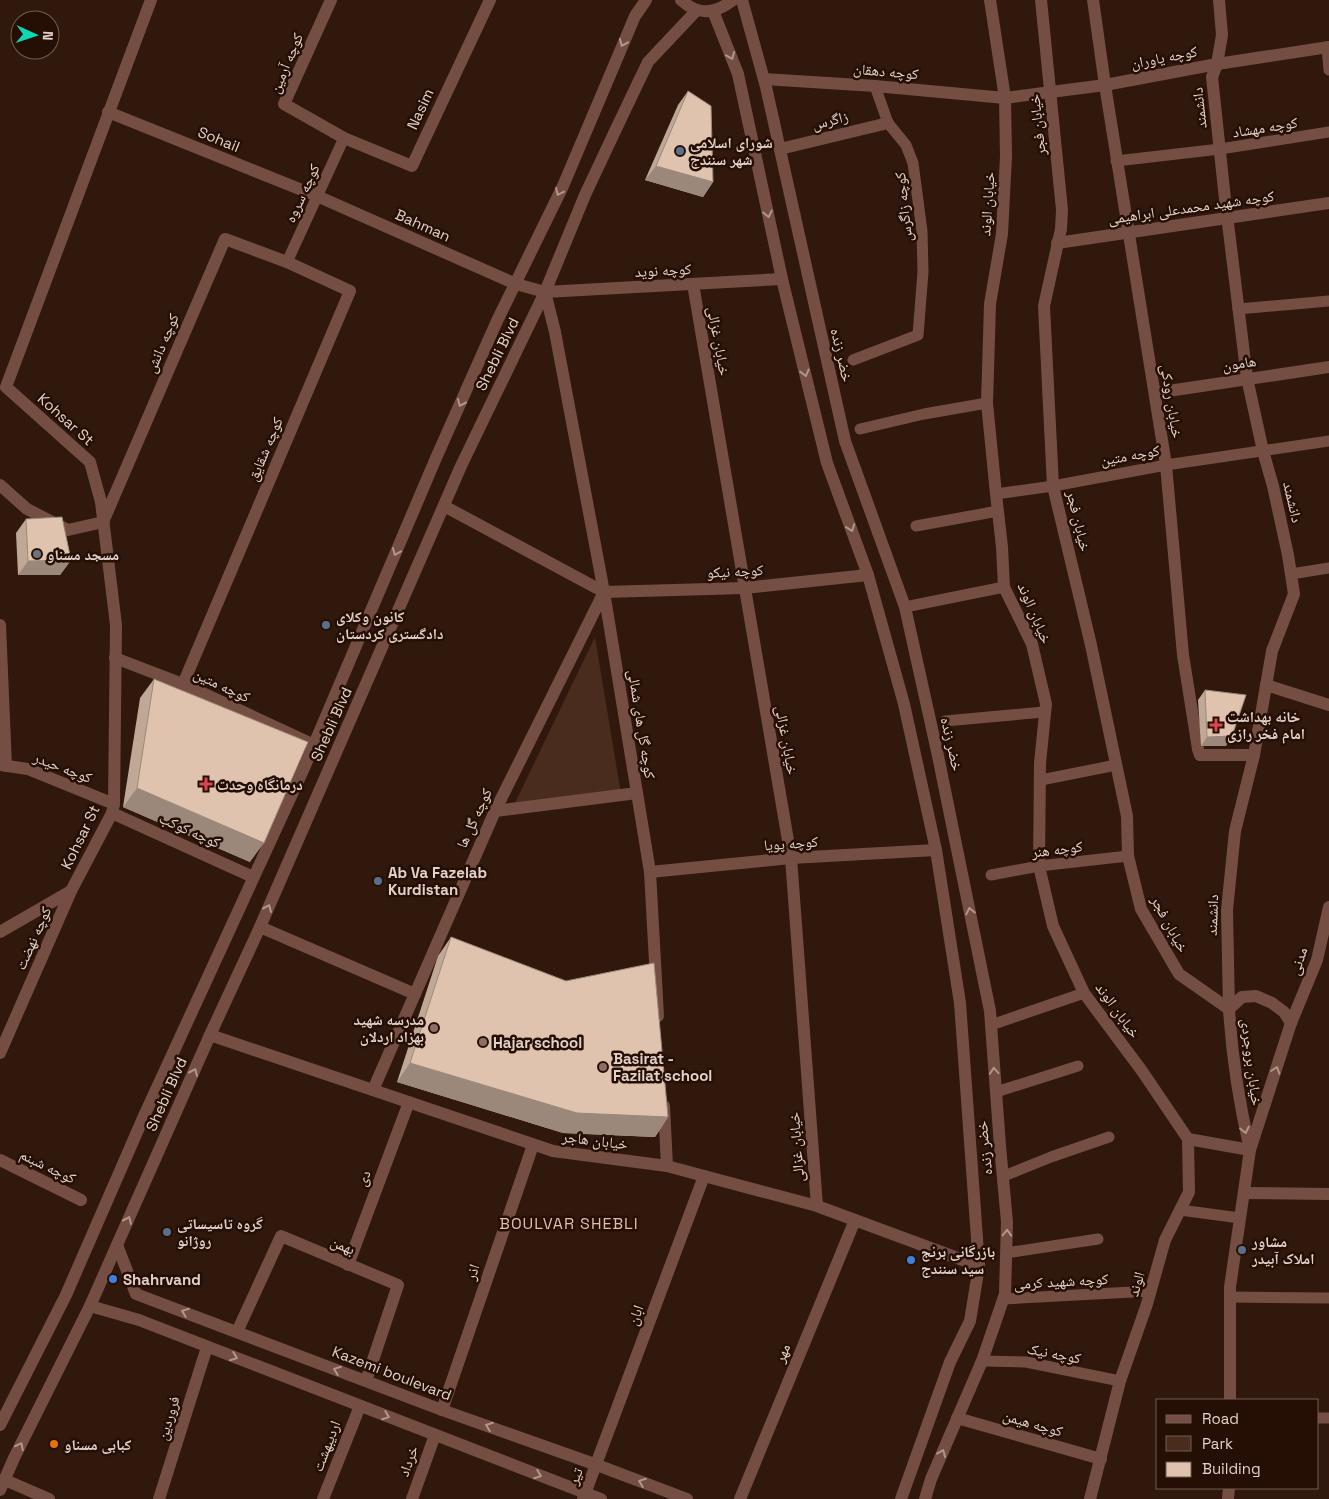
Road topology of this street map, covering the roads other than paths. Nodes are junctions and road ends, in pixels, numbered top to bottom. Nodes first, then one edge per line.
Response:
1 (151, 0) edge
2 (331, 0) edge
3 (490, 0) edge
4 (646, 0) edge
5 (681, 0) edge
6 (733, 0) edge
7 (742, 0) edge
8 (990, 0) edge
9 (1041, 0) edge
10 (1093, 0) edge
11 (1220, 0) edge
12 (697, 10) junction
13 (712, 11) junction
14 (1328, 47) edge
15 (1217, 64) junction
16 (1329, 70) edge
17 (764, 79) junction
18 (1104, 85) junction
19 (875, 86) junction
20 (1050, 91) junction
21 (1005, 98) junction
22 (108, 112) junction
23 (888, 123) junction
24 (1329, 132) edge
25 (344, 138) junction
26 (780, 149) junction
27 (1220, 150) junction
28 (1116, 161) junction
29 (317, 196) junction
30 (1329, 203) edge
31 (1227, 218) junction
32 (1129, 232) junction
33 (1057, 243) junction
34 (287, 262) junction
35 (782, 279) junction
36 (516, 284) junction
37 (693, 284) junction
38 (545, 292) junction
39 (1329, 301) edge
40 (1238, 309) junction
41 (853, 360) dead end
42 (1329, 367) edge
43 (1247, 378) junction
44 (1155, 393) junction
45 (988, 403) junction
46 (860, 429) dead end
47 (1329, 441) edge
48 (1263, 451) junction
49 (1166, 465) junction
50 (0, 485) edge
51 (1054, 486) junction
52 (996, 494) junction
53 (444, 506) junction
54 (998, 511) junction
55 (103, 522) junction
56 (916, 526) dead end
57 (1329, 568) edge
58 (1291, 574) junction
59 (868, 575) junction
60 (1004, 587) junction
61 (744, 588) junction
62 (604, 592) junction
63 (905, 607) junction
64 (0, 626) edge
65 (116, 658) junction
66 (183, 684) junction
67 (1266, 685) junction
68 (1329, 705) edge
69 (1044, 712) junction
70 (944, 721) dead end
71 (314, 745) junction
72 (1254, 755) junction
73 (3, 765) edge
74 (1116, 765) junction
75 (1041, 780) junction
76 (637, 794) junction
77 (113, 809) junction
78 (494, 811) junction
79 (936, 850) junction
80 (1128, 856) junction
81 (791, 858) junction
82 (1040, 866) junction
83 (650, 872) junction
84 (991, 875) dead end
85 (253, 877) junction
86 (71, 892) junction
87 (1329, 907) edge
88 (260, 927) junction
89 (0, 932) edge
90 (1084, 993) junction
91 (415, 994) junction
92 (1229, 1008) junction
93 (1291, 1023) junction
94 (991, 1025) junction
95 (659, 1027) edge
96 (210, 1035) junction
97 (0, 1053) edge
98 (1078, 1066) dead end
99 (373, 1090) junction
100 (996, 1092) junction
101 (663, 1096) edge
102 (409, 1102) junction
103 (1109, 1136) dead end
104 (1188, 1139) junction
105 (533, 1145) junction
106 (1250, 1150) junction
107 (0, 1160) edge
108 (667, 1166) junction
109 (704, 1176) junction
110 (1004, 1176) junction
111 (1244, 1192) junction
112 (1329, 1194) edge
113 (81, 1200) dead end
114 (816, 1206) junction
115 (1180, 1210) junction
116 (1240, 1218) junction
117 (855, 1220) junction
118 (1098, 1239) dead end
119 (117, 1245) junction
120 (1006, 1253) junction
121 (348, 1265) junction
122 (979, 1266) junction
123 (1151, 1291) junction
124 (1230, 1297) junction
125 (1329, 1298) edge
126 (1003, 1299) junction
127 (90, 1306) junction
128 (237, 1332) junction
129 (207, 1347) junction
130 (982, 1360) junction
131 (366, 1381) junction
132 (1120, 1381) junction
133 (1230, 1399) edge
134 (360, 1406) junction
135 (442, 1410) junction
136 (957, 1418) junction
137 (0, 1426) edge
138 (435, 1435) junction
139 (1101, 1459) junction
140 (597, 1465) junction
141 (3, 1485) edge
142 (584, 1496) edge
143 (49, 1499) edge
144 (159, 1499) edge
145 (323, 1499) edge
146 (412, 1499) edge
147 (601, 1499) edge
148 (687, 1499) edge
149 (740, 1499) edge
150 (901, 1499) edge
151 (925, 1499) edge
152 (1090, 1499) edge

1 - 22 street, Kohsar St
2 - 25 street, کوچه آرمین
3 - 25 street, Nasim
4 -> 36 street, Shebli Blvd
5 - 12 street
6 - 13 street
7 - 17 street, خضر زنده
8 - 21 street, خیابان الوند
9 - 20 street, خیابان فجر
10 - 18 street, خیابان رودکی
11 - 15 street, دانشمند
12 - 13 street
12 - 38 street, Shebli Blvd
13 -> 35 street, خضر زنده
14 - 15 street, کوچه یاوران
14 - 16 lane
15 - 18 street, کوچه یاوران
15 - 27 street, دانشمند
17 - 19 street, کوچه دهقان
17 - 26 street, خضر زنده
18 - 20 street, کوچه یاوران
18 - 28 street, خیابان رودکی
19 - 21 street, کوچه دهقان
19 - 23 lane, کوچه زاگرس
20 - 21 street, کوچه یاوران
20 - 33 street, خیابان فجر
21 - 45 street, خیابان الوند
22 - 29 street, Sohail
22 - 55 street, Kohsar St
23 - 26 street, زاگرس
23 - 41 lane, کوچه زاگرس
24 - 27 lane, کوچه مهشاد
25 - 29 lane, کوچه سروه
26 - 63 street, خضر زنده
27 - 28 lane, کوچه مهشاد
27 - 31 street, دانشمند
28 - 32 street, خیابان رودکی
29 - 34 lane, کوچه سروه
29 - 36 street, Bahman
30 - 31 street, کوچه شهید محمدعلی ابراهیمی
31 - 32 street, کوچه شهید محمدعلی ابراهیمی
31 - 40 street, دانشمند
32 - 33 street, کوچه شهید محمدعلی ابراهیمی
32 - 44 street, خیابان رودکی
33 - 51 street, خیابان فجر
34 - 55 street, کوچه دانش
34 - 66 street, کوچه شقایق
35 - 37 street, کوچه نوید
35 -> 59 street, خضر زنده
36 - 38 street, Bahman
36 -> 71 street, Shebli Blvd
37 - 38 street, کوچه نوید
37 - 61 street, خیابان غزالی
38 - 53 street, Shebli Blvd
38 - 62 street, کوچه گل های شمالی
39 - 40 lane
40 - 43 street, دانشمند
42 - 43 street, هامون
43 - 44 street, هامون
43 - 48 street, دانشمند
44 - 49 street, خیابان رودکی
45 - 46 lane
45 - 52 street, خیابان الوند
47 - 48 lane, کوچه متین
48 - 49 lane, کوچه متین
48 - 58 street, دانشمند
49 - 51 lane, کوچه متین
49 - 72 street, خیابان رودکی
50 - 55 street
51 - 52 lane, کوچه متین
51 - 74 street, خیابان فجر
52 - 54 street, خیابان الوند
53 - 62 street
88 -> 53 street, Shebli Blvd
54 - 56 lane
54 - 60 street, خیابان الوند
55 - 65 street, Kohsar St
57 - 58 lane
58 - 67 street, دانشمند
59 - 61 street, کوچه نیکو
59 - 79 street, خضر زنده
60 - 63 lane
60 - 69 street, خیابان الوند
61 - 62 street, کوچه نیکو
61 - 81 street, خیابان غزالی
62 - 76 street, کوچه گل های شمالی
62 - 78 street, کوچه گل ها
94 -> 63 street, خضر زنده
64 - 73 street
65 - 66 street, کوچه متین
65 - 77 street, Kohsar St
66 - 71 street, کوچه متین
67 - 68 street
67 - 72 street, دانشمند
69 - 70 lane
69 - 75 street, خیابان الوند
71 - 85 street, Shebli Blvd
72 - 92 street, دانشمند
73 - 77 street, کوچه حیدر
74 - 75 lane
74 - 80 street, خیابان فجر
75 - 82 street, خیابان الوند
76 - 78 street
76 - 83 street, کوچه گل های شمالی
77 - 85 street, کوچه کوکب
77 - 86 street, Kohsar St
78 - 91 street, کوچه گل ها
79 - 81 street, کوچه پویا
79 - 122 street, خضر زنده
80 - 82 lane, کوچه هنر
80 - 92 street, خیابان فجر
81 - 83 street, کوچه پویا
81 - 114 street, خیابان غزالی
82 - 84 lane, کوچه هنر
82 - 90 street, خیابان الوند
83 - 95 street, کوچه گل های شمالی
85 - 137 street, Shebli Blvd
86 - 89 street, Kohsar St
86 - 97 street, کوچه نهضت
87 - 93 street, مدنی
88 - 91 street
88 - 96 street, Shebli Blvd
90 - 94 lane
90 - 104 street, خیابان الوند
91 - 99 street, کوچه گل ها
92 - 93 street, خیابان بروجردی
92 -> 106 street, خیابان بروجردی
106 -> 93 street, خیابان بروجردی
100 -> 94 street, خضر زنده
96 - 99 street, خیابان هاجر
119 -> 96 street, Shebli Blvd
98 - 100 lane
99 - 102 street, خیابان هاجر
100 - 110 street, خضر زنده
101 - 108 street
102 - 105 street, خیابان هاجر
102 - 121 street, دی
103 - 110 lane
104 - 106 street
104 - 115 street, الوند
105 - 108 street, خیابان هاجر
105 - 135 street, اذر
106 - 111 street, خیابان بروجردی
107 - 113 street, کوچه شبنم
108 - 109 street, خیابان هاجر
109 - 114 street, خیابان هاجر
109 - 140 street, ابان
120 -> 110 street, خضر زنده
111 - 112 street
111 - 116 street, خیابان بروجردی
114 - 117 street, خیابان هاجر
115 - 116 lane
115 - 123 street, الوند
116 - 124 street, خیابان بروجردی
117 - 122 street, خیابان هاجر
117 - 149 street, مهر
118 - 120 lane
119 - 127 street, Shebli Blvd
128 -> 119 street, Kazemi boulevard
120 - 126 street, خضر زنده
121 - 128 street, بهمن
121 - 131 street, بهمن
122 - 150 street, خضر زنده
123 - 126 lane, کوچه شهید کرمی
123 - 132 street, الوند
124 - 125 lane
124 - 133 street, خیابان بروجردی
126 - 130 street, خضر زنده
127 - 129 street
141 -> 127 street, Shebli Blvd
131 -> 128 street, Kazemi boulevard
129 -> 134 street
129 - 144 street, فروردین
130 - 132 lane, کوچه نیک
130 - 136 street, خضر زنده
131 - 135 street, Kazemi boulevard
132 - 139 street, الوند
134 -> 138 street
134 - 145 street, اردیبهشت
140 -> 135 street, Kazemi boulevard
136 - 139 street, کوچه هیمن
151 -> 136 street, خضر زنده
138 -> 142 street
138 - 146 street, خرداد
139 - 152 street, الوند
140 - 142 street, تیر
148 -> 140 street, Kazemi boulevard
141 - 143 street
142 - 147 street

